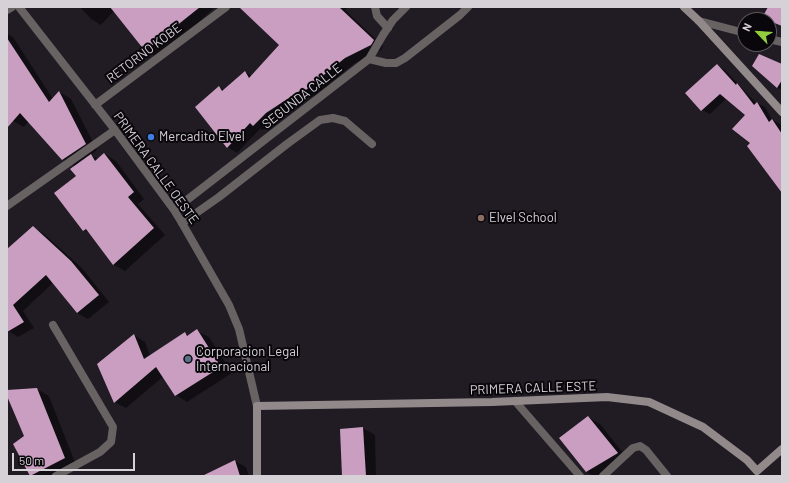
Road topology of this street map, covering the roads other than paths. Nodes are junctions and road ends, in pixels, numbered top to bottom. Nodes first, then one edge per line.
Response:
1 (12, 7) edge
2 (19, 7) edge
3 (226, 7) edge
4 (375, 7) edge
5 (406, 7) edge
6 (468, 7) edge
7 (684, 7) edge
8 (7, 10) edge
9 (699, 21) junction
10 (388, 28) junction
11 (737, 31) edge
12 (369, 59) junction
13 (95, 105) junction
14 (782, 112) edge
15 (115, 130) junction
16 (372, 144) dead end
17 (7, 206) edge
18 (174, 210) junction
19 (182, 223) junction
20 (53, 325) dead end
21 (515, 401) junction
22 (257, 406) junction
23 (782, 449) edge
24 (758, 473) edge
25 (56, 476) edge
26 (257, 476) edge
27 (580, 476) edge
28 (603, 476) edge
29 (667, 476) edge

1 - 8 street
2 - 13 street, PRIMERA CALLE OESTE
3 - 13 street, RETORNO KOBE
4 - 10 street
5 - 10 street, SEGUNDA CALLE
6 - 12 street
7 - 9 street
9 - 11 street
9 - 14 street
10 - 12 street, SEGUNDA CALLE
12 - 18 street, SEGUNDA CALLE
13 - 15 street, PRIMERA CALLE OESTE
15 - 17 street
15 - 18 street, PRIMERA CALLE OESTE
16 - 19 street
18 - 19 street, PRIMERA CALLE OESTE
19 - 22 street, PRIMERA CALLE OESTE
20 - 25 street
21 - 22 street, PRIMERA CALLE ESTE
21 - 24 street, PRIMERA CALLE ESTE
21 - 27 street
22 - 26 street
23 - 24 street, PRIMERA CALLE ESTE
28 - 29 street

